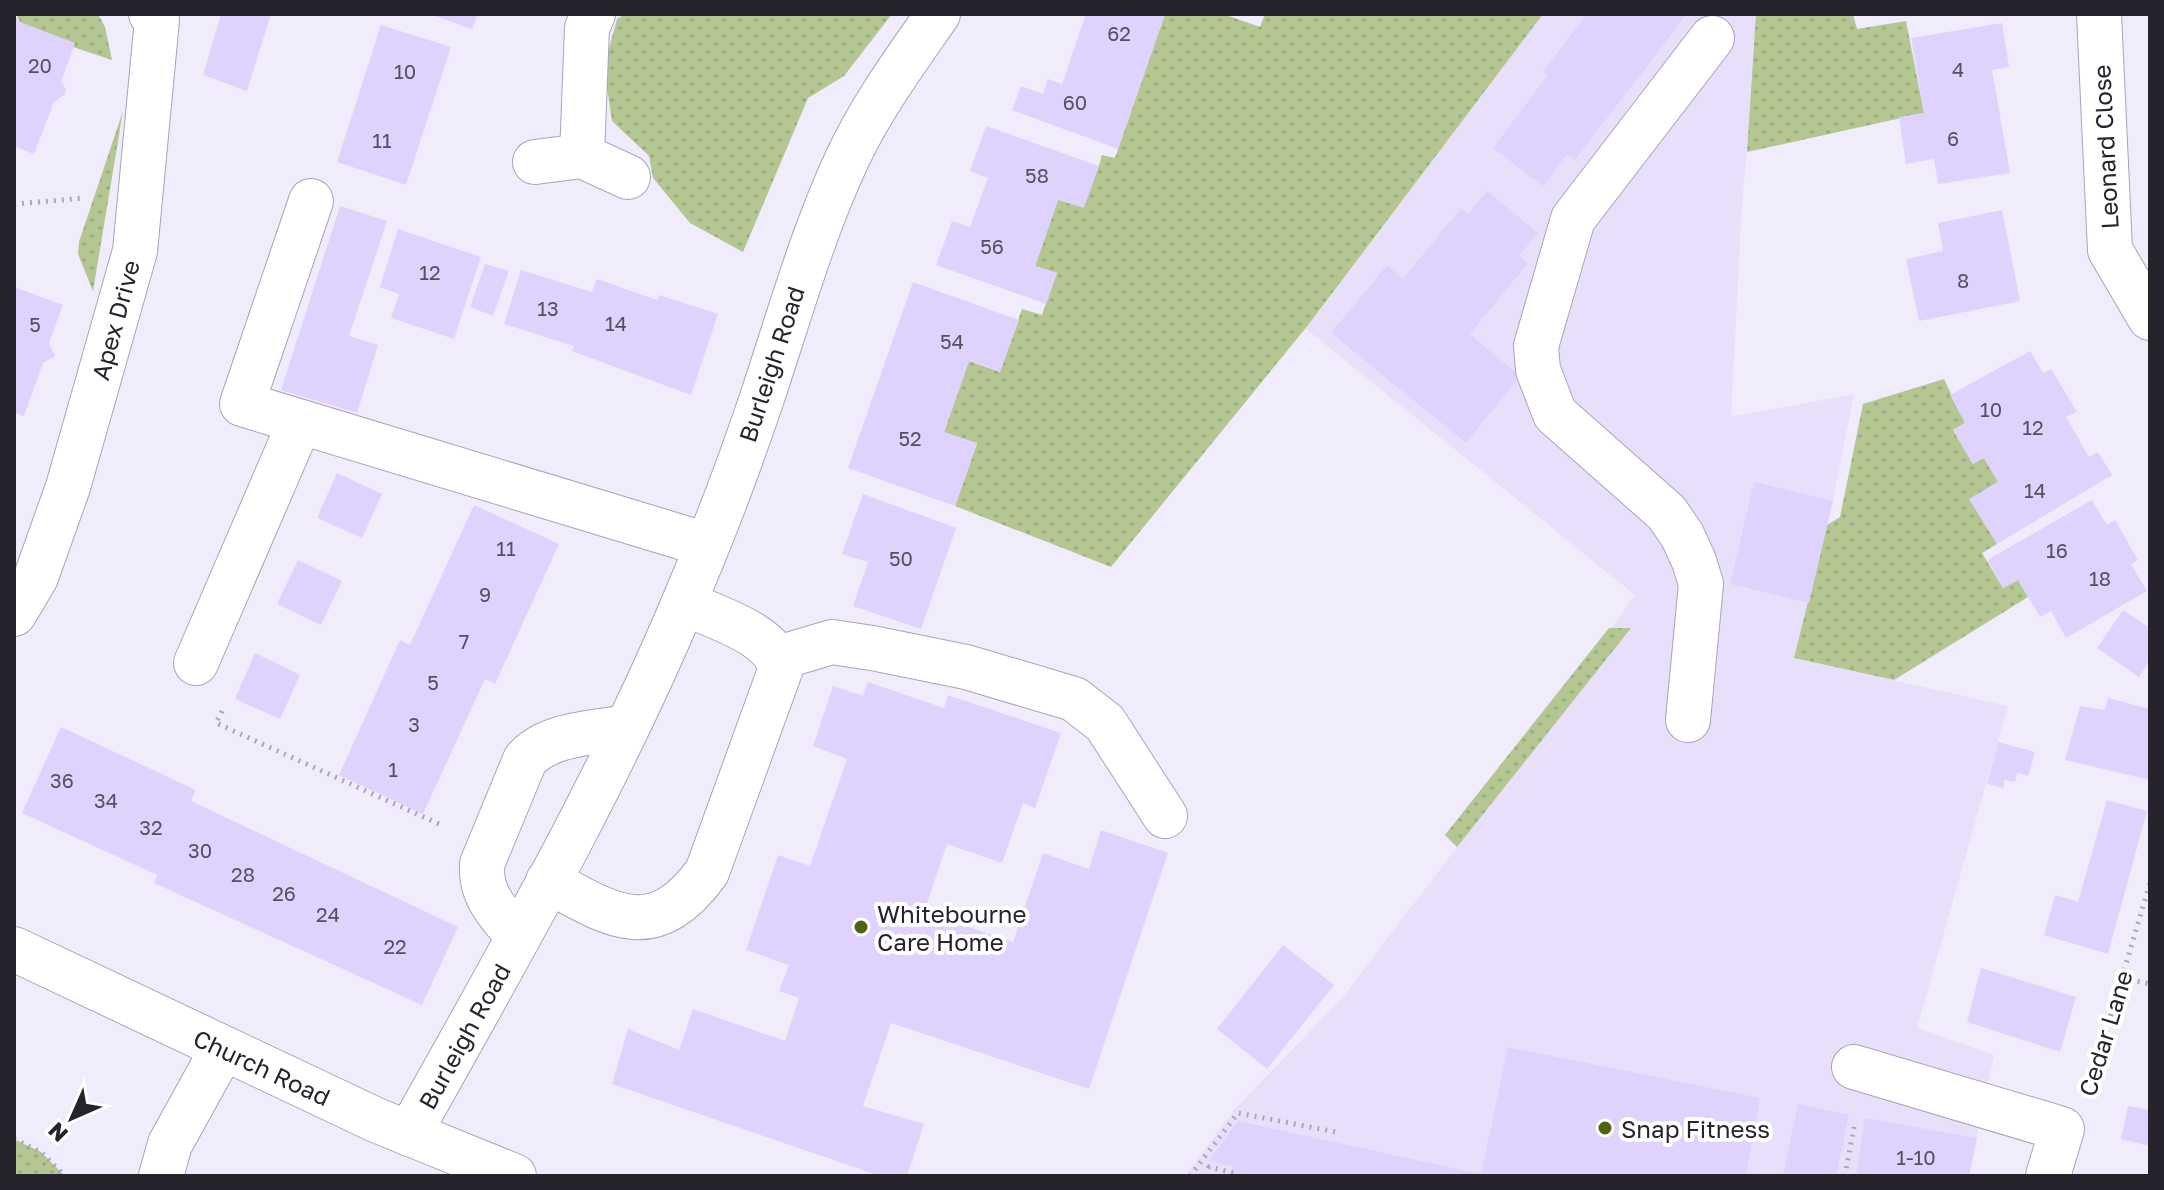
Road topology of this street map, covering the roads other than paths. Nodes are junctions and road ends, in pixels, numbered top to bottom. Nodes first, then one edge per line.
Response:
1 (593, 14) edge
2 (938, 14) edge
3 (2099, 14) edge
4 (157, 16) edge
5 (1712, 38) dead end
6 (582, 156) junction
7 (535, 162) dead end
8 (628, 177) dead end
9 (311, 201) dead end
10 (2150, 318) edge
11 (300, 422) junction
12 (707, 545) junction
13 (684, 603) junction
14 (14, 614) edge
15 (778, 658) junction
16 (196, 663) road end
17 (1688, 720) dead end
18 (627, 727) junction
19 (1165, 816) dead end
20 (548, 881) junction
21 (518, 937) junction
22 (14, 949) edge
23 (222, 1050) junction
24 (1854, 1067) dead end
25 (409, 1134) junction
26 (161, 1176) edge
27 (513, 1176) edge
28 (2048, 1176) edge

1 - 6 street
2 - 12 street, Burleigh Road
3 - 10 street, Leonard Close
4 - 14 street, Apex Drive
5 - 17 street
6 - 7 street
6 - 8 street
9 - 11 street
11 - 12 street
11 - 16 street
12 - 13 street, Burleigh Road
13 - 15 street
13 - 18 street, Burleigh Road
15 - 19 street
15 - 20 street
18 - 20 street, Burleigh Road
18 - 21 street, Burleigh Road
20 - 21 street, Burleigh Road
21 - 25 street, Burleigh Road
22 - 23 street, Church Road
23 - 25 street, Church Road
23 - 26 street
24 - 28 street
25 - 27 street, Church Road

